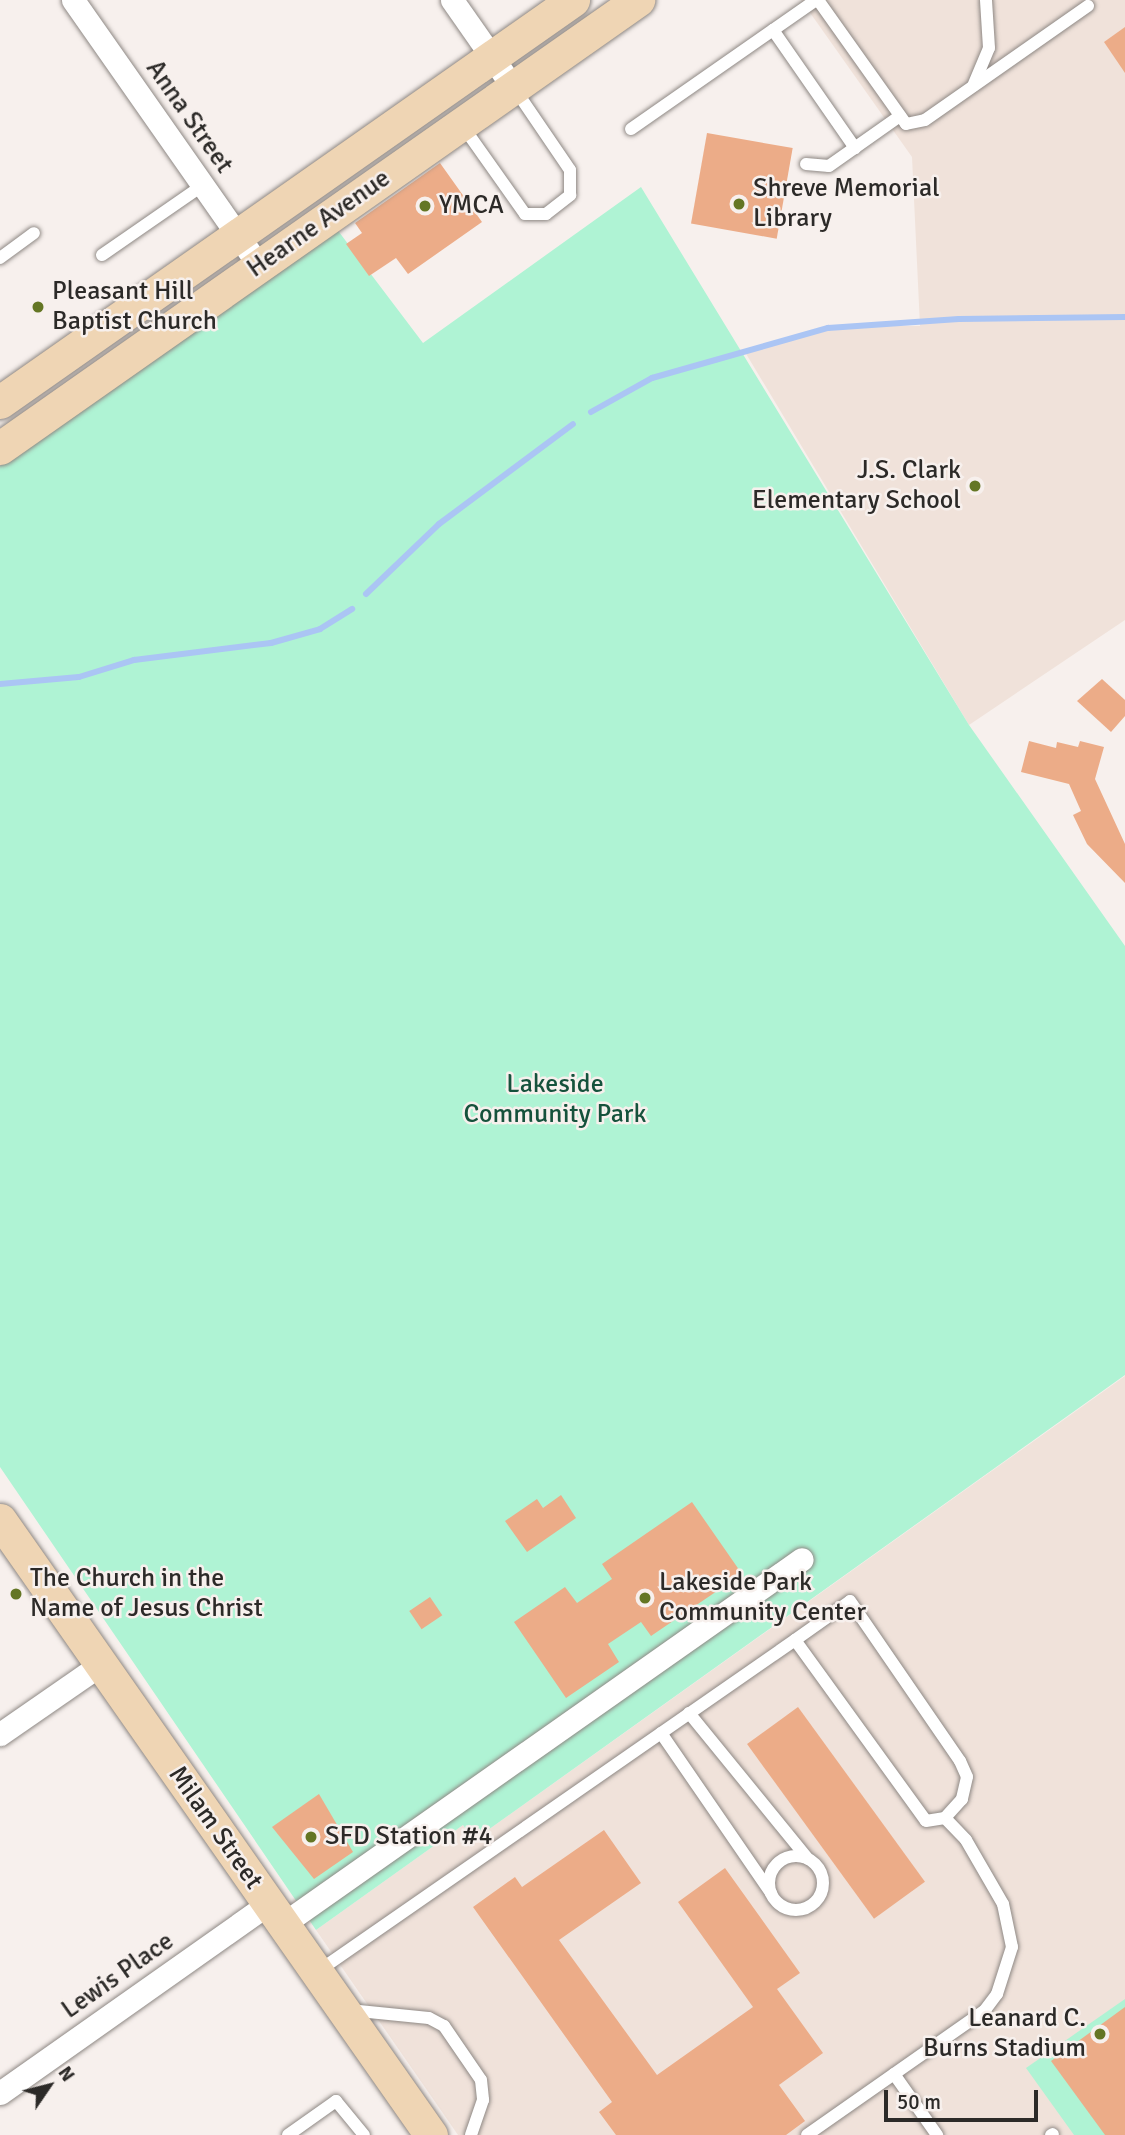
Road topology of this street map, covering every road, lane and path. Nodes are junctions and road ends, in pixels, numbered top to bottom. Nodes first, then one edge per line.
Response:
1 (73, 0) edge
2 (452, 0) edge
3 (573, 0) edge
4 (638, 0) edge
5 (817, 0) edge
6 (986, 0) edge
7 (1088, 6) dead end
8 (773, 30) junction
9 (492, 57) junction
10 (973, 87) junction
11 (513, 88) junction
12 (900, 116) junction
13 (462, 124) junction
14 (631, 129) dead end
15 (855, 148) junction
16 (806, 164) dead end
17 (203, 185) junction
18 (34, 233) dead end
19 (237, 235) junction
20 (102, 254) dead end
21 (0, 258) edge
22 (259, 266) junction
23 (0, 402) edge
24 (2, 441) edge
25 (0, 1520) edge
26 (0, 1559) edge
27 (802, 1559) dead end
28 (795, 1640) junction
29 (91, 1670) junction
30 (689, 1713) junction
31 (661, 1732) junction
32 (0, 1734) edge
33 (945, 1818) junction
34 (808, 1858) junction
35 (771, 1893) junction
36 (267, 1915) junction
37 (316, 1972) junction
38 (343, 2009) junction
39 (894, 2074) junction
40 (0, 2093) edge
41 (288, 2135) edge
42 (364, 2135) edge
43 (404, 2135) edge
44 (431, 2135) edge
45 (471, 2135) edge
46 (807, 2135) edge
47 (937, 2135) edge

1 - 17 street, Anna Street
2 - 9 street
3 - 9 main road, Hearne Avenue
4 - 11 main road, Hearne Avenue
5 - 8 lane
5 - 12 lane
6 - 10 lane
7 - 10 lane
8 - 14 lane
8 - 15 lane
9 - 11 street
9 - 19 main road, Hearne Avenue
10 - 12 lane
11 - 13 main road, Hearne Avenue
11 - 13 lane
12 - 15 lane
13 - 22 main road, Hearne Avenue
15 - 16 lane
17 - 19 street, Anna Street
17 - 20 lane
18 - 21 lane
19 - 22 street, Anna Street
19 - 23 main road, Hearne Avenue
22 - 24 main road, Hearne Avenue
25 - 29 main road, Milam Street
26 - 29 main road, Milam Street
27 - 36 street, Lewis Place
28 - 30 lane
28 - 33 lane
28 - 33 lane
29 - 32 street
29 - 36 main road, Milam Street
30 - 31 lane
30 - 34 lane
31 - 35 lane
31 - 37 lane
33 - 39 lane
34 - 35 lane
34 - 35 lane
36 - 37 main road, Milam Street
36 - 40 street, Lewis Place
36 - 43 main road, Milam Street
37 - 38 main road, Milam Street
38 - 44 main road, Milam Street
38 - 45 lane
39 - 46 lane
39 - 47 lane
41 - 42 lane

